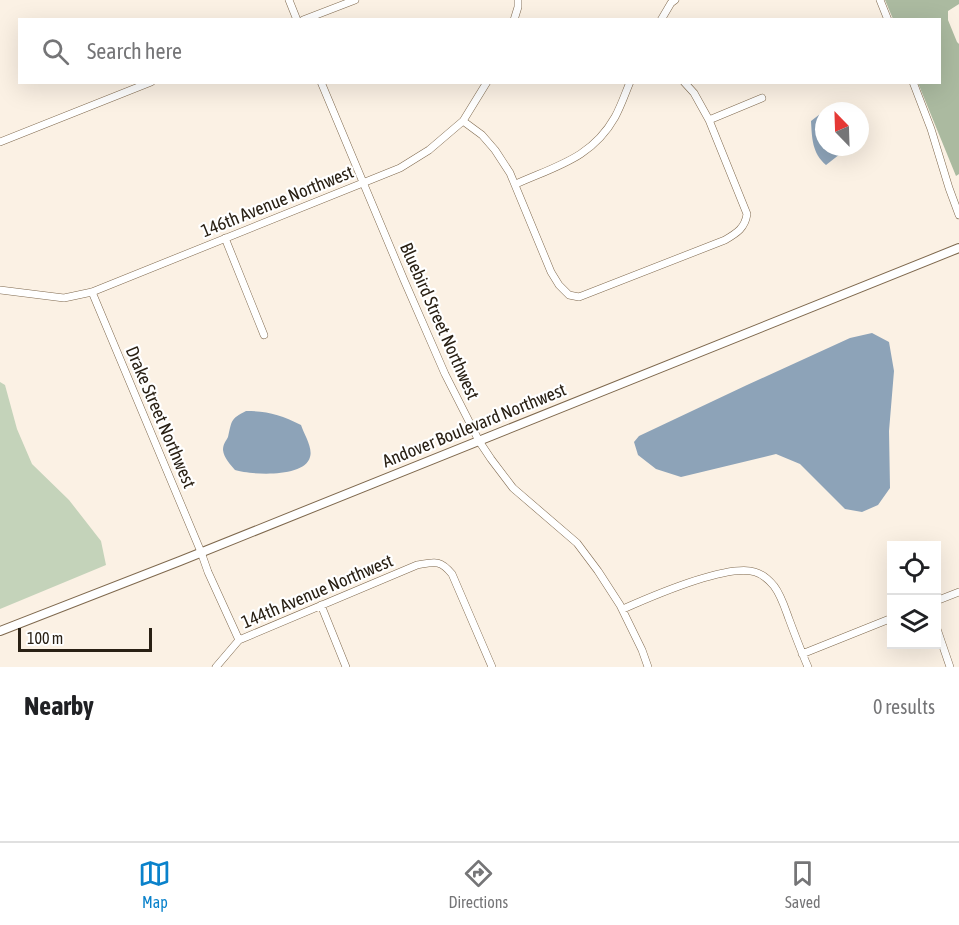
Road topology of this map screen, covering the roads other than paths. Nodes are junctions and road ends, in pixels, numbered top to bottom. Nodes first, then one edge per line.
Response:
1 (289, 0) edge
2 (355, 0) edge
3 (518, 0) edge
4 (675, 0) edge
5 (880, 0) edge
6 (296, 18) edge
7 (308, 18) edge
8 (515, 18) edge
9 (662, 18) edge
10 (887, 18) edge
11 (146, 84) edge
12 (322, 84) edge
13 (486, 84) edge
14 (629, 84) edge
15 (686, 84) edge
16 (914, 84) edge
17 (762, 98) dead end
18 (709, 120) junction
19 (463, 121) junction
20 (0, 142) edge
21 (364, 183) junction
22 (516, 184) junction
23 (959, 215) edge
24 (225, 238) junction
25 (959, 248) edge
26 (0, 290) edge
27 (92, 292) junction
28 (264, 336) dead end
29 (479, 441) junction
30 (201, 552) junction
31 (959, 592) edge
32 (941, 599) edge
33 (321, 605) junction
34 (623, 609) junction
35 (887, 620) edge
36 (0, 631) edge
37 (238, 640) junction
38 (941, 641) edge
39 (802, 654) junction
40 (216, 667) edge
41 (346, 667) edge
42 (492, 667) edge
43 (648, 667) edge
44 (808, 667) edge
45 (950, 667) edge

1 - 6 street
2 - 7 street
3 - 8 street
4 - 9 street
5 - 10 street
11 - 20 street
12 - 21 street, Bluebird Street Northwest
13 - 19 street, 146th Avenue Northwest
14 - 22 street
15 - 18 street
16 - 23 street
17 - 18 street
18 - 22 street
19 - 21 street, 146th Avenue Northwest
19 - 22 street
21 - 24 street, 146th Avenue Northwest
21 - 29 street, Bluebird Street Northwest
24 - 27 street, 146th Avenue Northwest
24 - 28 street
25 - 29 street, Andover Boulevard Northwest
26 - 27 street
27 - 30 street, Drake Street Northwest
29 - 30 street, Andover Boulevard Northwest
29 - 34 street, Bluebird Street Northwest
30 - 36 street, Andover Boulevard Northwest
30 - 37 street, Drake Street Northwest
31 - 32 street
33 - 37 street, 144th Avenue Northwest
33 - 41 street
33 - 42 street, 144th Avenue Northwest
34 - 39 street
34 - 43 street, Bluebird Street Northwest
35 - 39 street
37 - 40 street, 144th Avenue Northwest
38 - 45 street
39 - 44 street

